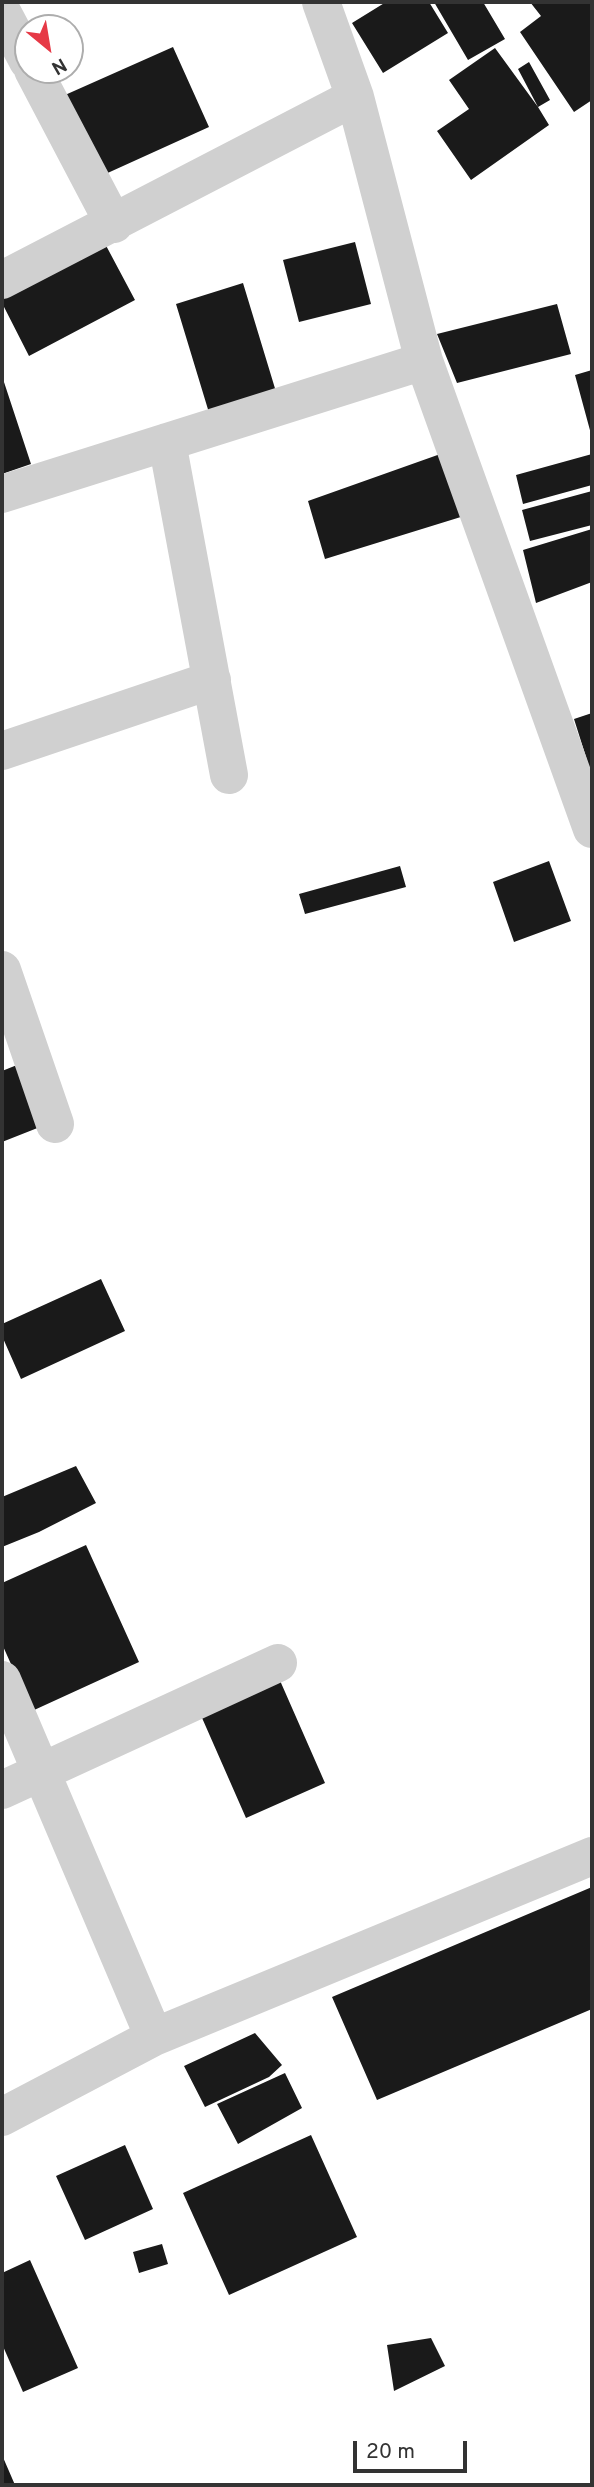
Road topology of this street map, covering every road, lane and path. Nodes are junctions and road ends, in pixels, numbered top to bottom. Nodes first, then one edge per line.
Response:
1 (321, 2) edge
2 (2, 12) edge
3 (14, 35) edge
4 (40, 84) edge
5 (355, 97) junction
6 (114, 224) junction
7 (2, 280) edge
8 (424, 361) junction
9 (167, 442) junction
10 (2, 494) edge
11 (212, 680) junction
12 (2, 751) edge
13 (229, 775) dead end
14 (592, 828) edge
15 (2, 970) edge
16 (55, 1124) dead end
17 (278, 1663) dead end
18 (2, 1679) edge
19 (40, 1773) junction
20 (2, 1790) edge
21 (592, 1856) edge
22 (154, 2037) junction
23 (2, 2117) edge

1 - 5 street
2 - 3 street
4 - 6 street
5 - 6 street
5 - 8 street
6 - 7 street
8 - 9 street
8 - 14 street
9 - 10 street
9 - 11 street
11 - 12 street
11 - 13 street
15 - 16 street
17 - 19 street
18 - 19 street
19 - 20 street
19 - 22 street
21 - 22 street
22 - 23 street

